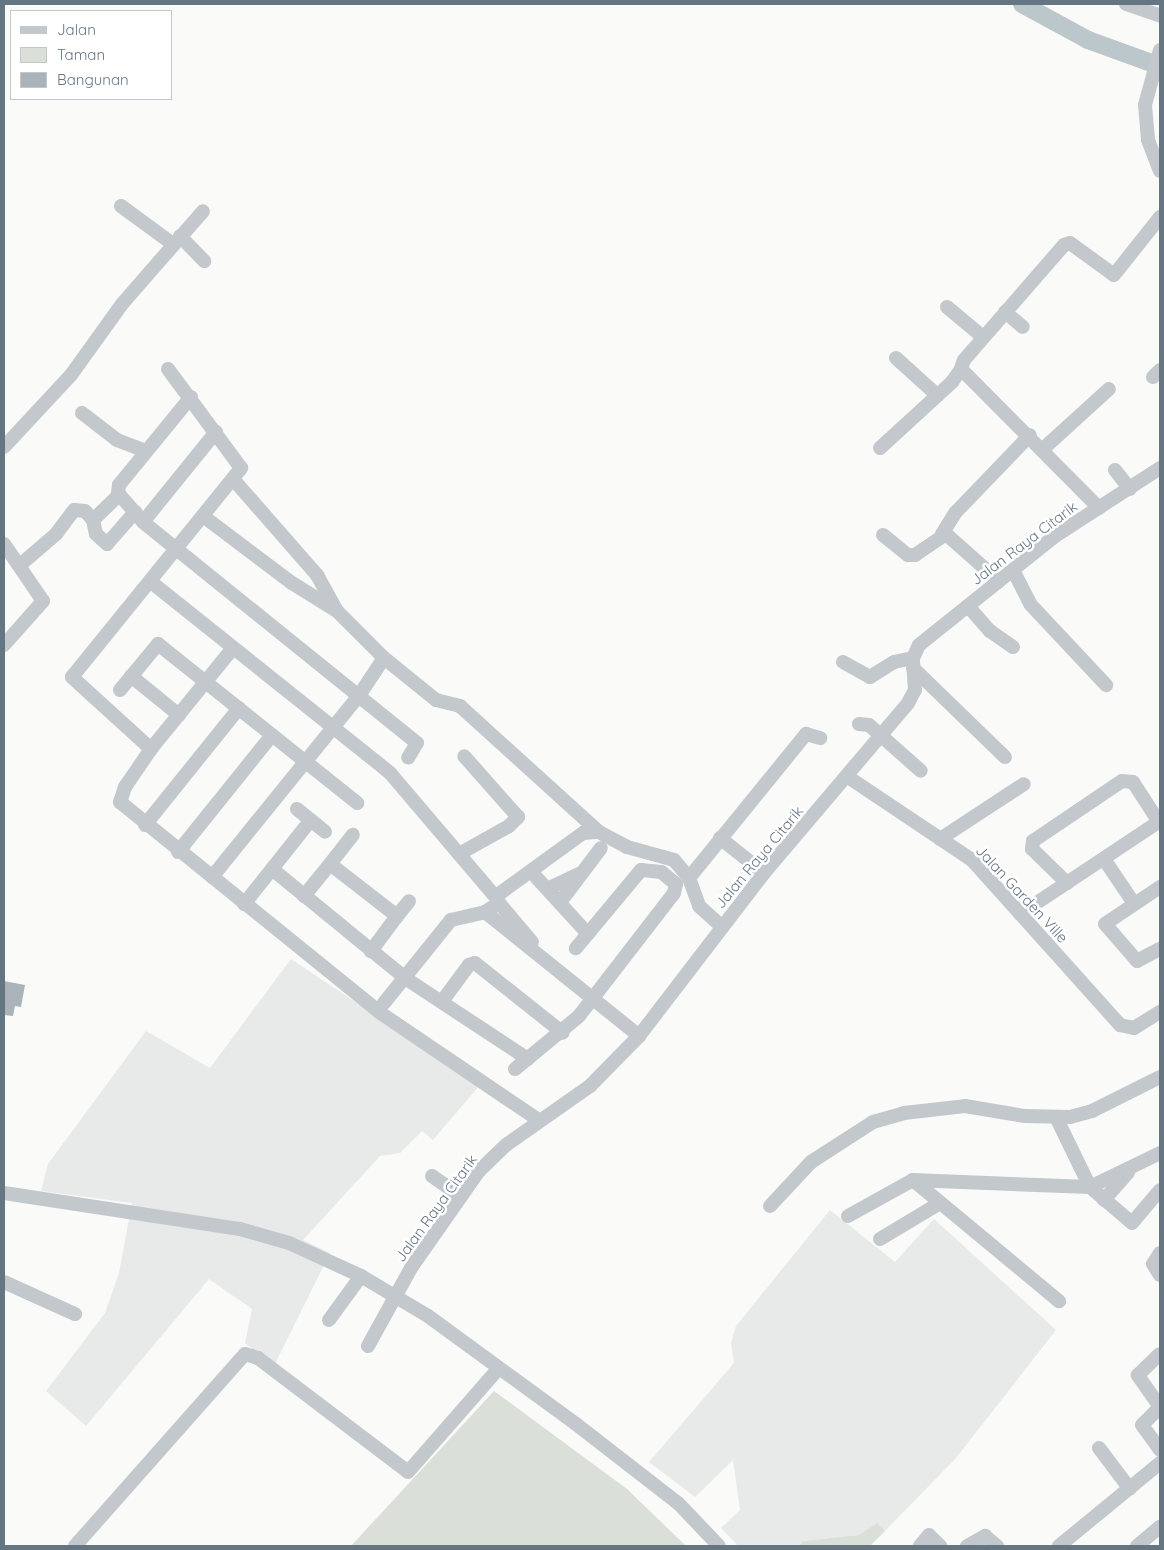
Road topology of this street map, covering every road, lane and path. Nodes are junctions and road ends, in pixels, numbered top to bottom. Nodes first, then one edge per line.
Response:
1 (1126, 4) edge
2 (1160, 16) edge
3 (1160, 51) edge
4 (1160, 171) edge
5 (121, 206) dead end
6 (203, 211) dead end
7 (1160, 217) edge
8 (177, 240) junction
9 (204, 261) dead end
10 (947, 307) dead end
11 (1005, 312) junction
12 (1023, 327) dead end
13 (983, 338) junction
14 (896, 358) dead end
15 (168, 369) dead end
16 (960, 369) junction
17 (1109, 388) dead end
18 (937, 395) junction
19 (191, 397) junction
20 (82, 413) dead end
21 (216, 432) junction
22 (1030, 436) junction
23 (4, 447) edge
24 (880, 448) dead end
25 (1043, 449) junction
26 (146, 452) junction
27 (1160, 468) edge
28 (1115, 470) dead end
29 (233, 479) junction
30 (1130, 489) junction
31 (120, 494) junction
32 (1099, 508) junction
33 (204, 516) junction
34 (139, 517) junction
35 (93, 520) junction
36 (942, 534) junction
37 (883, 535) dead end
38 (4, 544) edge
39 (177, 549) junction
40 (20, 565) junction
41 (1013, 570) junction
42 (999, 581) junction
43 (151, 582) junction
44 (968, 606) junction
45 (338, 611) junction
46 (4, 645) edge
47 (233, 648) junction
48 (1014, 648) dead end
49 (384, 658) junction
50 (843, 662) dead end
51 (913, 663) junction
52 (131, 676) junction
53 (205, 682) junction
54 (1106, 685) dead end
55 (120, 690) dead end
56 (360, 694) junction
57 (238, 708) junction
58 (179, 715) junction
59 (858, 724) dead end
60 (334, 728) junction
61 (272, 735) junction
62 (883, 736) junction
63 (820, 738) dead end
64 (151, 749) junction
65 (464, 756) dead end
66 (1005, 757) dead end
67 (408, 758) dead end
68 (304, 762) junction
69 (921, 771) dead end
70 (848, 776) junction
71 (1024, 784) dead end
72 (357, 803) dead end
73 (296, 809) dead end
74 (310, 821) junction
75 (1160, 822) edge
76 (145, 825) junction
77 (325, 832) dead end
78 (600, 832) junction
79 (352, 835) dead end
80 (720, 838) junction
81 (940, 839) junction
82 (601, 848) dead end
83 (178, 852) junction
84 (459, 854) junction
85 (1104, 859) junction
86 (330, 864) junction
87 (272, 869) junction
88 (582, 873) junction
89 (764, 873) junction
90 (212, 877) junction
91 (536, 877) dead end
92 (689, 878) junction
93 (1067, 883) junction
94 (1160, 887) edge
95 (547, 888) junction
96 (304, 896) junction
97 (409, 901) dead end
98 (561, 901) junction
99 (1133, 902) junction
100 (244, 904) junction
101 (1020, 914) junction
102 (397, 916) junction
103 (722, 928) junction
104 (588, 934) junction
105 (576, 948) dead end
106 (1160, 949) edge
107 (370, 951) junction
108 (405, 978) junction
109 (592, 999) junction
110 (443, 1000) junction
111 (384, 1003) dead end
112 (1160, 1012) edge
113 (563, 1033) junction
114 (639, 1036) junction
115 (528, 1059) junction
116 (515, 1069) dead end
117 (1160, 1077) edge
118 (1057, 1118) junction
119 (540, 1121) junction
120 (1160, 1153) edge
121 (1132, 1167) junction
122 (432, 1176) dead end
123 (913, 1180) junction
124 (1090, 1187) junction
125 (1160, 1190) edge
126 (4, 1193) edge
127 (461, 1196) junction
128 (1104, 1200) junction
129 (940, 1202) junction
130 (770, 1206) dead end
131 (848, 1216) dead end
132 (880, 1239) dead end
133 (1160, 1253) edge
134 (361, 1276) junction
135 (1160, 1276) edge
136 (4, 1282) edge
137 (398, 1296) junction
138 (1059, 1301) dead end
139 (75, 1314) dead end
140 (330, 1320) dead end
141 (368, 1346) dead end
142 (1160, 1354) edge
143 (499, 1368) junction
144 (1160, 1407) edge
145 (1099, 1448) dead end
146 (1160, 1450) edge
147 (1160, 1463) edge
148 (1130, 1490) junction
149 (1160, 1527) edge
150 (74, 1546) edge
151 (719, 1546) edge
152 (920, 1546) edge
153 (940, 1546) edge
154 (967, 1546) edge
155 (997, 1546) edge
156 (1061, 1546) edge
157 (1137, 1546) edge

1 - 2 street
3 - 4 street
5 - 8 street
6 - 8 street
7 - 11 street
8 - 9 street
8 - 23 street
10 - 13 street
11 - 12 street
11 - 13 street
13 - 16 street
14 - 18 street
15 - 19 street
16 - 18 street
16 - 22 street
17 - 25 street
18 - 24 street
19 - 21 street
19 - 26 street
20 - 26 street
21 - 29 street
21 - 34 street
22 - 25 street
22 - 36 street
25 - 32 street
26 - 31 street
27 - 30 street, Jalan Raya Citarik
28 - 30 street
29 - 33 street
29 - 45 street
30 - 32 street, Jalan Raya Citarik
31 - 34 street
31 - 35 street
32 - 41 street, Jalan Raya Citarik
33 - 39 street
33 - 45 street
34 - 35 street
34 - 39 street
35 - 40 street
36 - 37 street
36 - 42 street
38 - 40 street
39 - 43 street
39 - 56 street
40 - 46 street
41 - 42 street, Jalan Raya Citarik
41 - 54 street
42 - 44 street, Jalan Raya Citarik
43 - 47 street
43 - 64 street
44 - 48 street
44 - 51 street, Jalan Raya Citarik
45 - 49 street
47 - 53 street
47 - 60 street
49 - 56 street
49 - 78 street
50 - 51 street
51 - 62 street, Jalan Raya Citarik
51 - 66 street
52 - 53 street
52 - 55 street
52 - 58 street
53 - 57 street
53 - 58 street
56 - 60 street
56 - 67 street
57 - 61 street
57 - 76 street
58 - 64 street
59 - 62 street
60 - 68 street
60 - 84 street
61 - 68 street
61 - 83 street
62 - 69 street
62 - 70 street, Jalan Raya Citarik
63 - 80 street
64 - 76 street
65 - 84 street
68 - 72 street
68 - 90 street
70 - 81 street, Jalan Garden Ville
70 - 89 street, Jalan Raya Citarik
71 - 81 street
73 - 74 street
74 - 77 street
74 - 87 street
75 - 85 street
75 - 93 street
76 - 83 street
78 - 84 street
78 - 92 street
79 - 86 street
80 - 89 street
80 - 92 street
81 - 101 street, Jalan Garden Ville
82 - 88 street
83 - 90 street
85 - 93 street
85 - 99 street
86 - 96 street
86 - 102 street
87 - 96 street
87 - 100 street
88 - 95 street
88 - 98 street
89 - 103 street, Jalan Raya Citarik
90 - 100 street
91 - 95 street
92 - 103 street
93 - 101 street
94 - 99 street
95 - 98 street
96 - 107 street
97 - 102 street
98 - 104 street
99 - 106 street
100 - 119 street
101 - 112 street, Jalan Garden Ville
102 - 107 street
103 - 114 street, Jalan Raya Citarik
104 - 105 street
104 - 109 street
107 - 108 street
108 - 109 street
108 - 110 street
108 - 111 street
109 - 113 street
109 - 114 street
110 - 113 street
110 - 115 street
113 - 115 street
114 - 119 street, Jalan Raya Citarik
115 - 116 street
117 - 118 street
118 - 124 street
118 - 130 street
119 - 127 street, Jalan Raya Citarik
120 - 121 street
121 - 124 street
121 - 128 street
122 - 127 street
123 - 124 street
123 - 129 street
123 - 131 street
124 - 128 street
125 - 128 street
126 - 134 street
127 - 137 street, Jalan Raya Citarik
129 - 132 street
129 - 138 street
133 - 135 street
134 - 137 street
134 - 140 street
136 - 139 street
137 - 141 street, Jalan Raya Citarik
137 - 143 street
142 - 144 street
143 - 150 street
143 - 151 street
144 - 146 street
145 - 148 street
147 - 148 street
148 - 156 street
149 - 157 street
152 - 153 street
154 - 155 street

